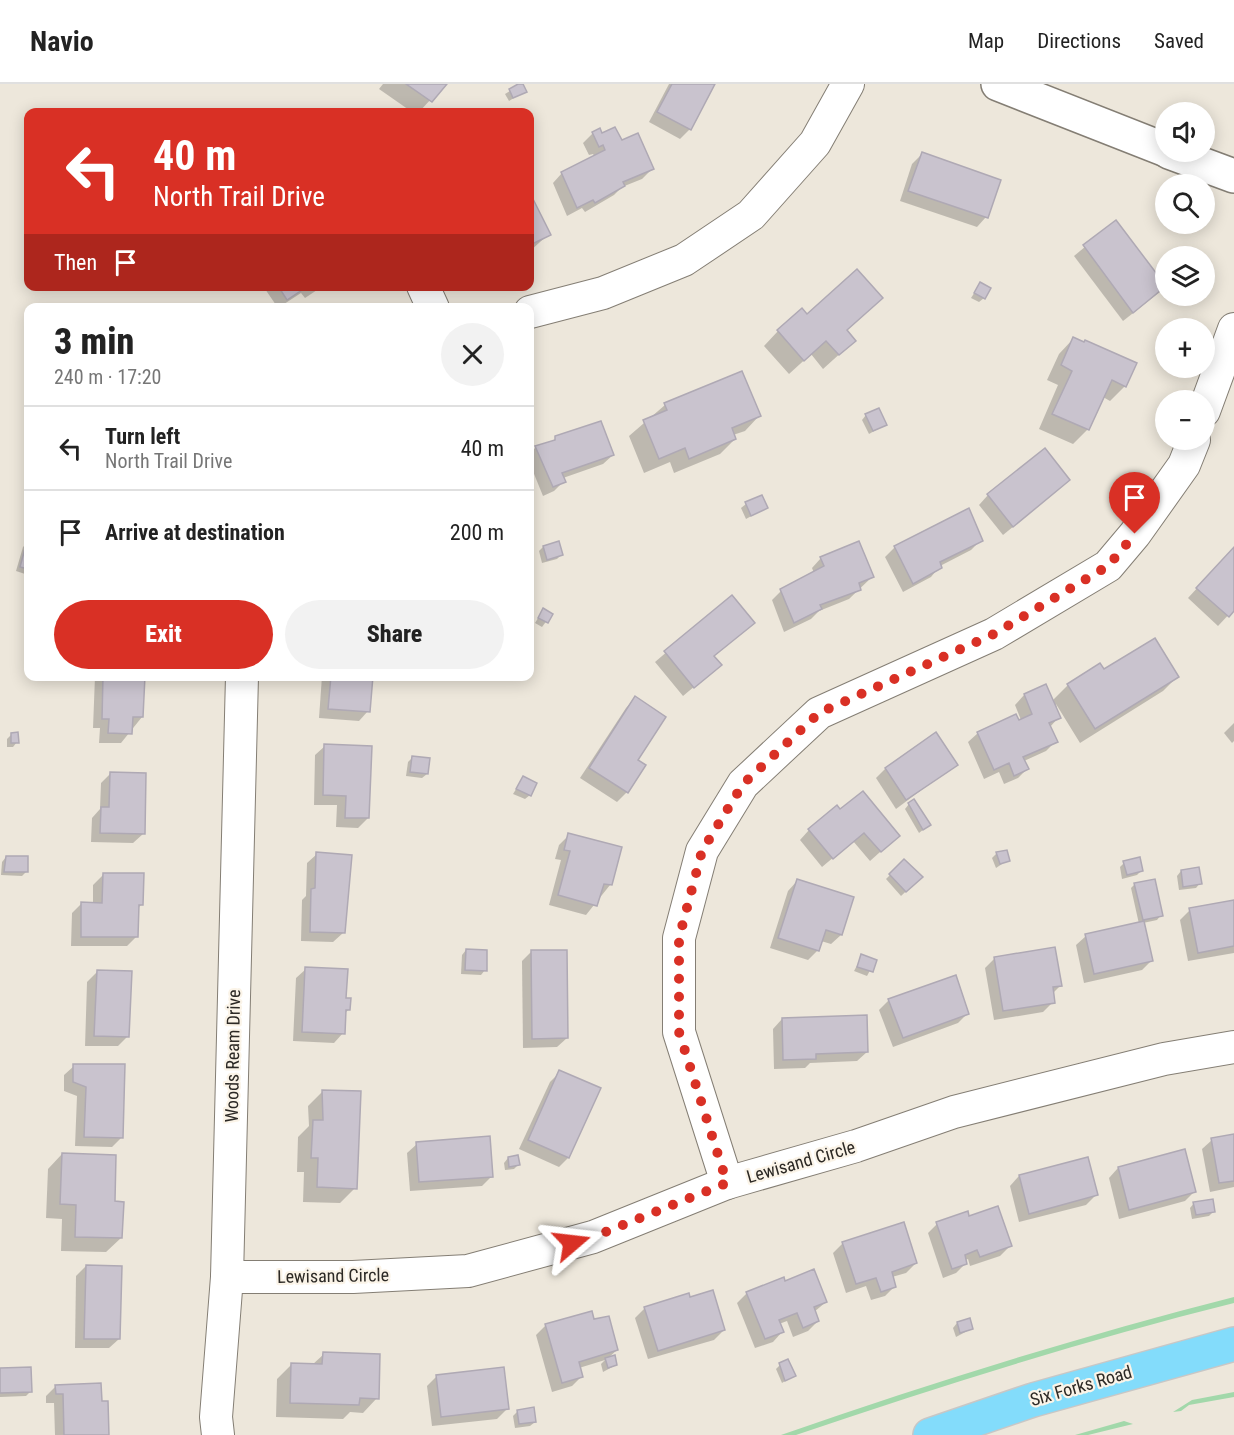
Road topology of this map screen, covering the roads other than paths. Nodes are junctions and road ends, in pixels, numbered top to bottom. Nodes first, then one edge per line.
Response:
1 (848, 84) edge
2 (998, 84) edge
3 (1155, 146) edge
4 (1211, 162) edge
5 (1231, 167) edge
6 (534, 311) edge
7 (1234, 329) edge
8 (1212, 390) edge
9 (1190, 450) edge
10 (242, 681) edge
11 (1234, 1047) edge
12 (727, 1183) junction
13 (227, 1276) junction
14 (1234, 1344) edge
15 (218, 1435) edge
16 (930, 1435) edge

1 - 6 street
2 - 3 street
4 - 5 street
7 - 8 street
9 - 12 street
10 - 13 street, Woods Ream Drive
11 - 12 street, Lewisand Circle
12 - 13 street, Lewisand Circle
13 - 15 street, Woods Ream Drive
14 - 16 main road, Six Forks Road

